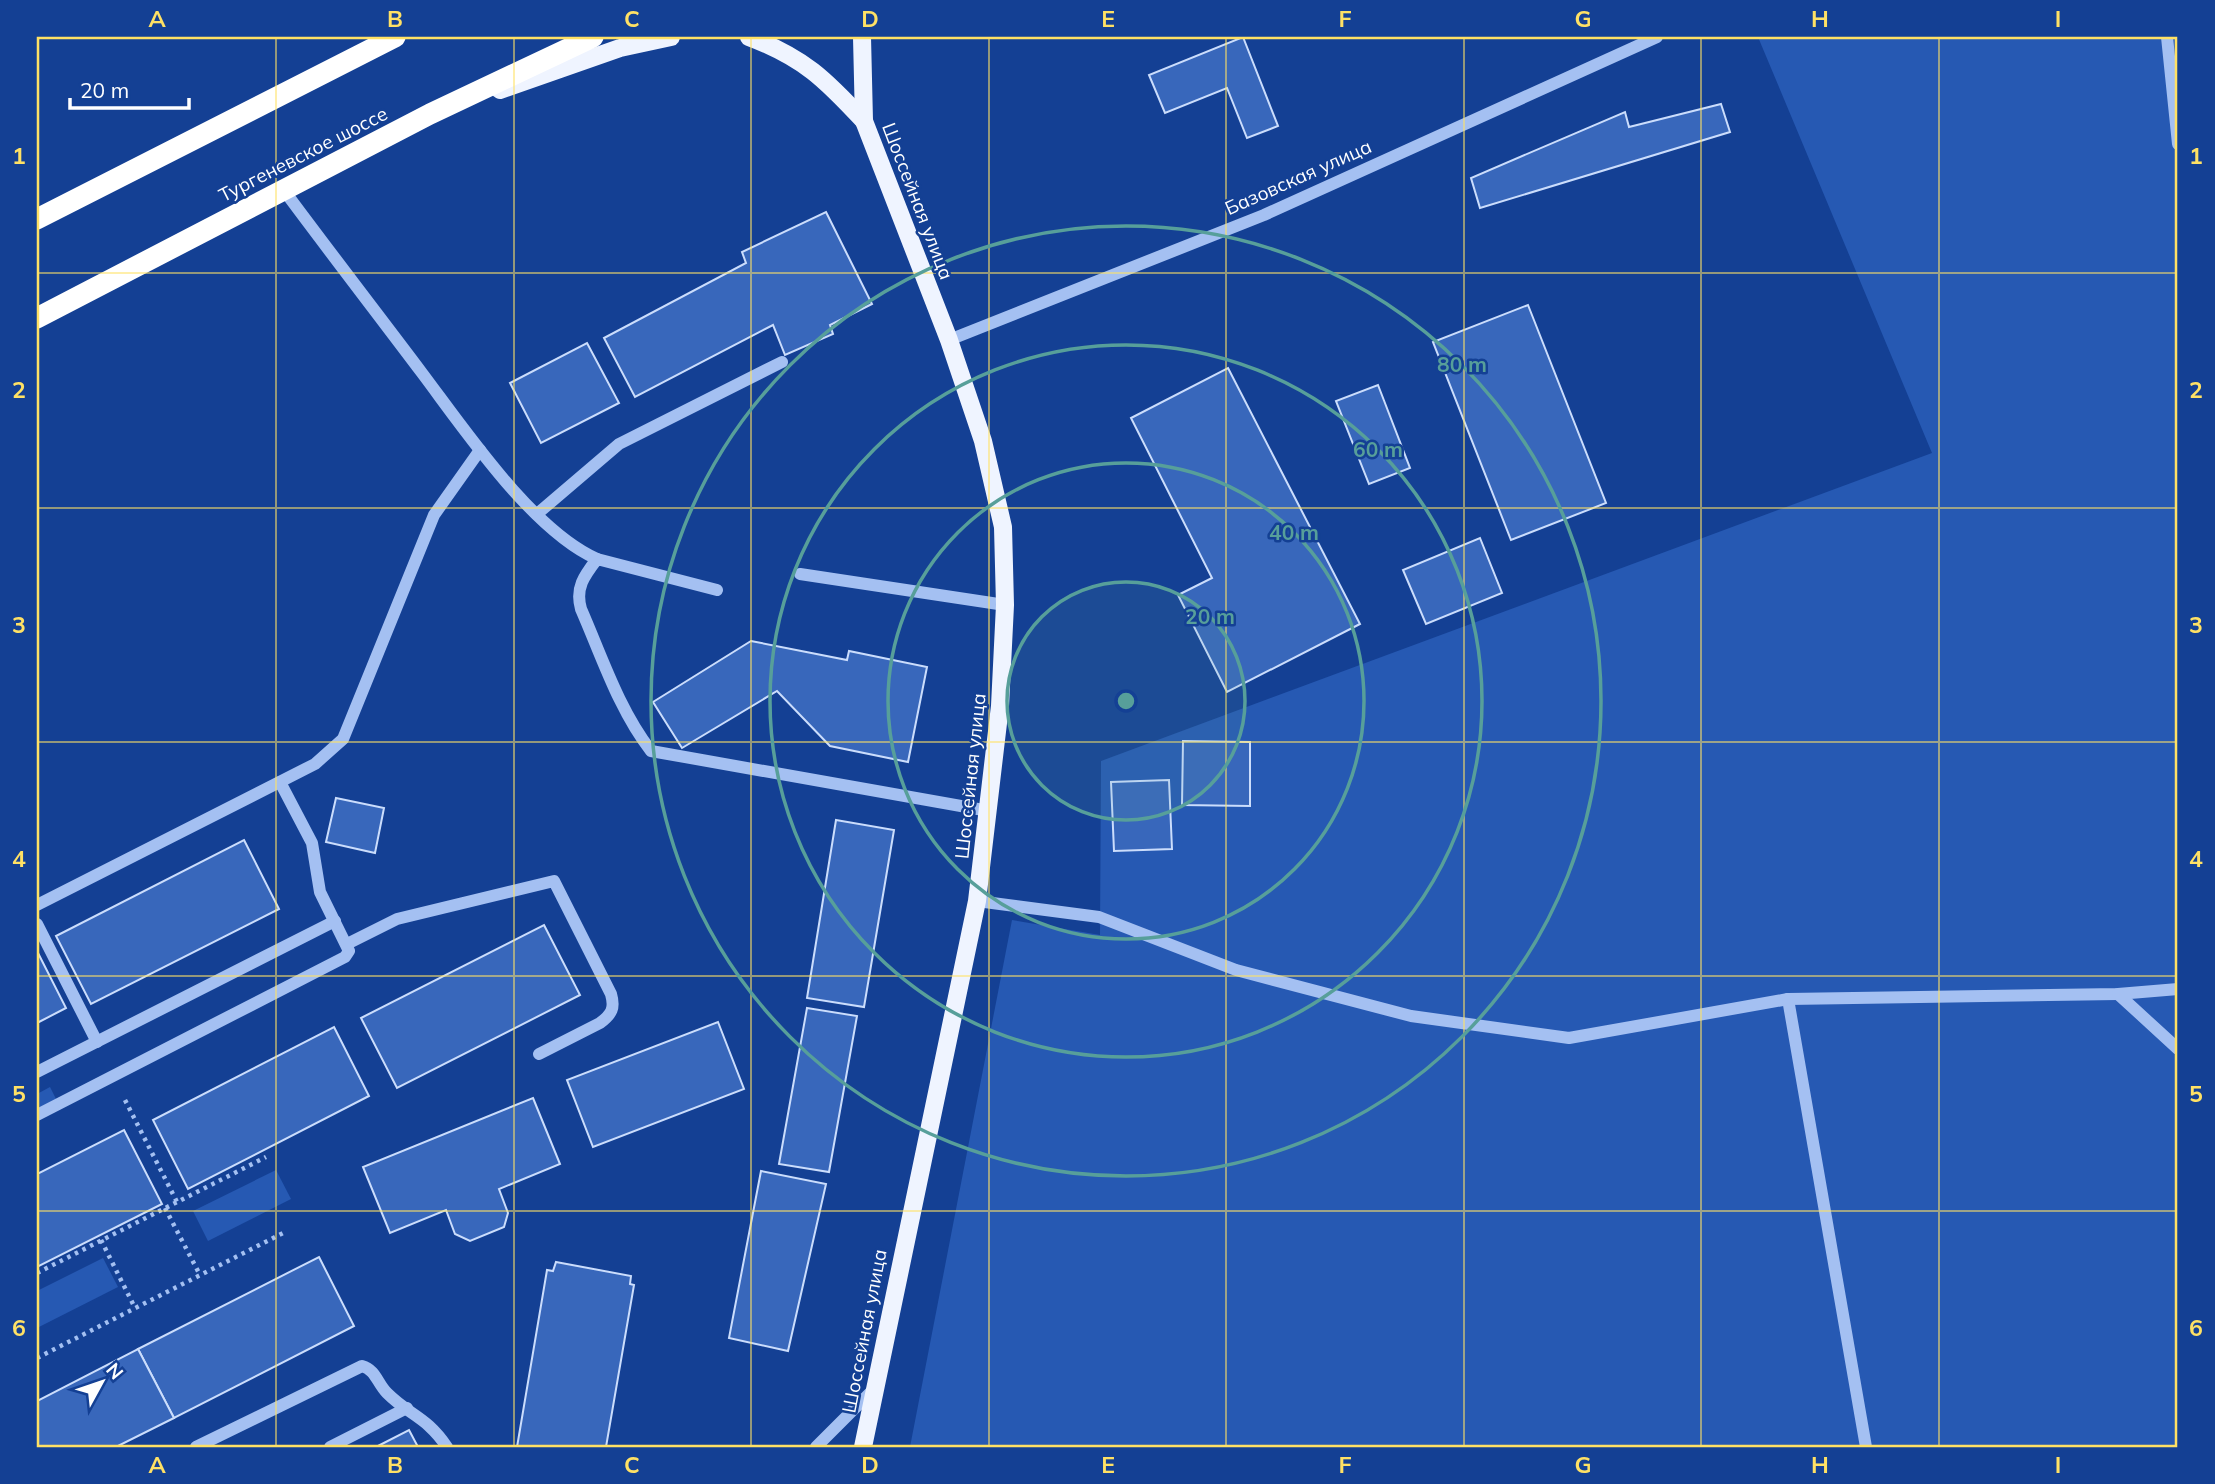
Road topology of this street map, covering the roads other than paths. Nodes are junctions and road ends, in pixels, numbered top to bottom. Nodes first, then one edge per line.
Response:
1 (395, 37) edge
2 (593, 37) edge
3 (671, 37) edge
4 (749, 37) edge
5 (863, 37) edge
6 (1657, 37) edge
7 (2167, 37) edge
8 (430, 114) junction
9 (864, 121) junction
10 (2178, 144) edge
11 (283, 189) junction
12 (37, 219) edge
13 (37, 318) edge
14 (949, 340) junction
15 (782, 362) dead end
16 (480, 450) junction
17 (537, 514) junction
18 (597, 559) junction
19 (800, 574) dead end
20 (717, 590) dead end
21 (1005, 605) junction
22 (280, 782) junction
23 (989, 811) junction
24 (976, 901) junction
25 (37, 905) edge
26 (334, 921) junction
27 (37, 924) edge
28 (346, 944) junction
29 (2178, 989) edge
30 (2118, 994) junction
31 (1788, 999) junction
32 (97, 1042) junction
33 (2178, 1049) edge
34 (539, 1054) dead end
35 (37, 1072) edge
36 (37, 1115) edge
37 (874, 1389) junction
38 (407, 1408) junction
39 (197, 1447) edge
40 (330, 1447) edge
41 (447, 1447) edge
42 (816, 1447) edge
43 (863, 1447) edge
44 (1866, 1447) edge

1 - 12 highway
2 - 8 highway, Тургеневское шоссе
3 - 8 main road
4 - 9 main road
5 - 9 main road
6 - 14 street, Базовская улица
7 - 10 street
8 - 11 highway, Тургеневское шоссе
9 - 14 main road, Шоссейная улица
11 - 13 highway, Тургеневское шоссе
11 - 16 street
14 - 21 main road, Шоссейная улица
15 - 17 street
16 - 17 street
16 - 22 street
17 - 18 street
18 - 20 street
18 - 23 street
19 - 21 street
21 - 23 main road, Шоссейная улица
22 - 25 street
22 - 26 street
23 - 24 main road, Шоссейная улица
24 - 31 street
24 - 37 main road, Шоссейная улица
26 - 28 street
26 - 32 street
27 - 32 street
28 - 34 street
28 - 36 street
29 - 30 street
30 - 31 street
30 - 33 street
31 - 44 street
32 - 35 street
37 - 42 street
37 - 43 main road, Шоссейная улица
38 - 39 street
38 - 40 street
38 - 41 street

